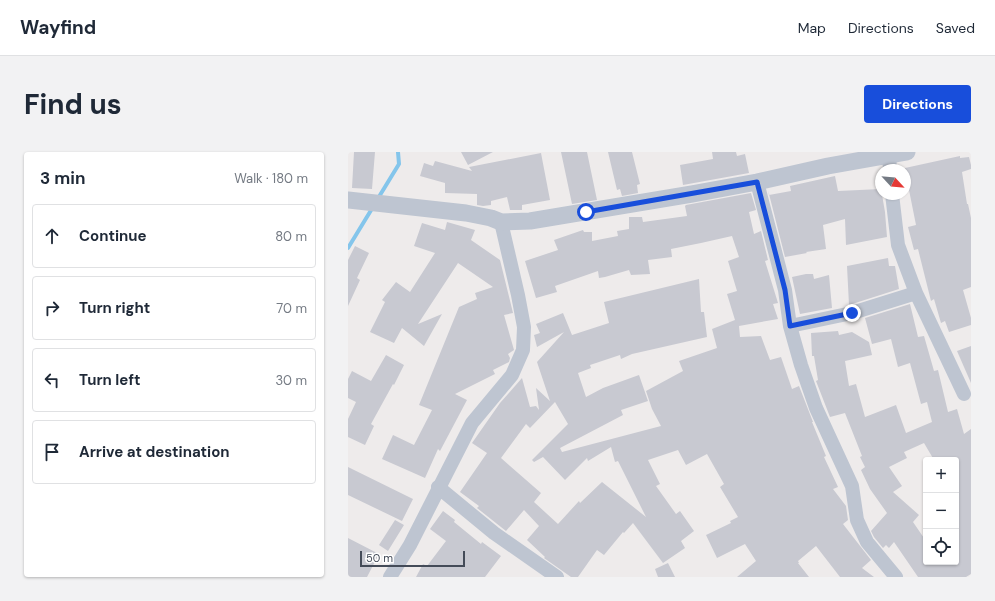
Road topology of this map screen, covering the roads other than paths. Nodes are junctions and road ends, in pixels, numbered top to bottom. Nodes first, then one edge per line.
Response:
1 (907, 152) edge
2 (890, 162) edge
3 (757, 182) junction
4 (348, 200) edge
5 (893, 200) edge
6 (501, 222) junction
7 (916, 293) junction
8 (790, 326) junction
9 (964, 394) dead end
10 (438, 487) junction
11 (390, 577) edge
12 (557, 577) edge
13 (896, 577) edge

1 - 2 street
2 - 3 street
3 - 6 street
3 - 8 street
4 - 6 street
5 - 7 street
6 - 10 street
7 - 8 street
7 - 9 street
8 - 13 street
10 - 11 street
10 - 12 street

